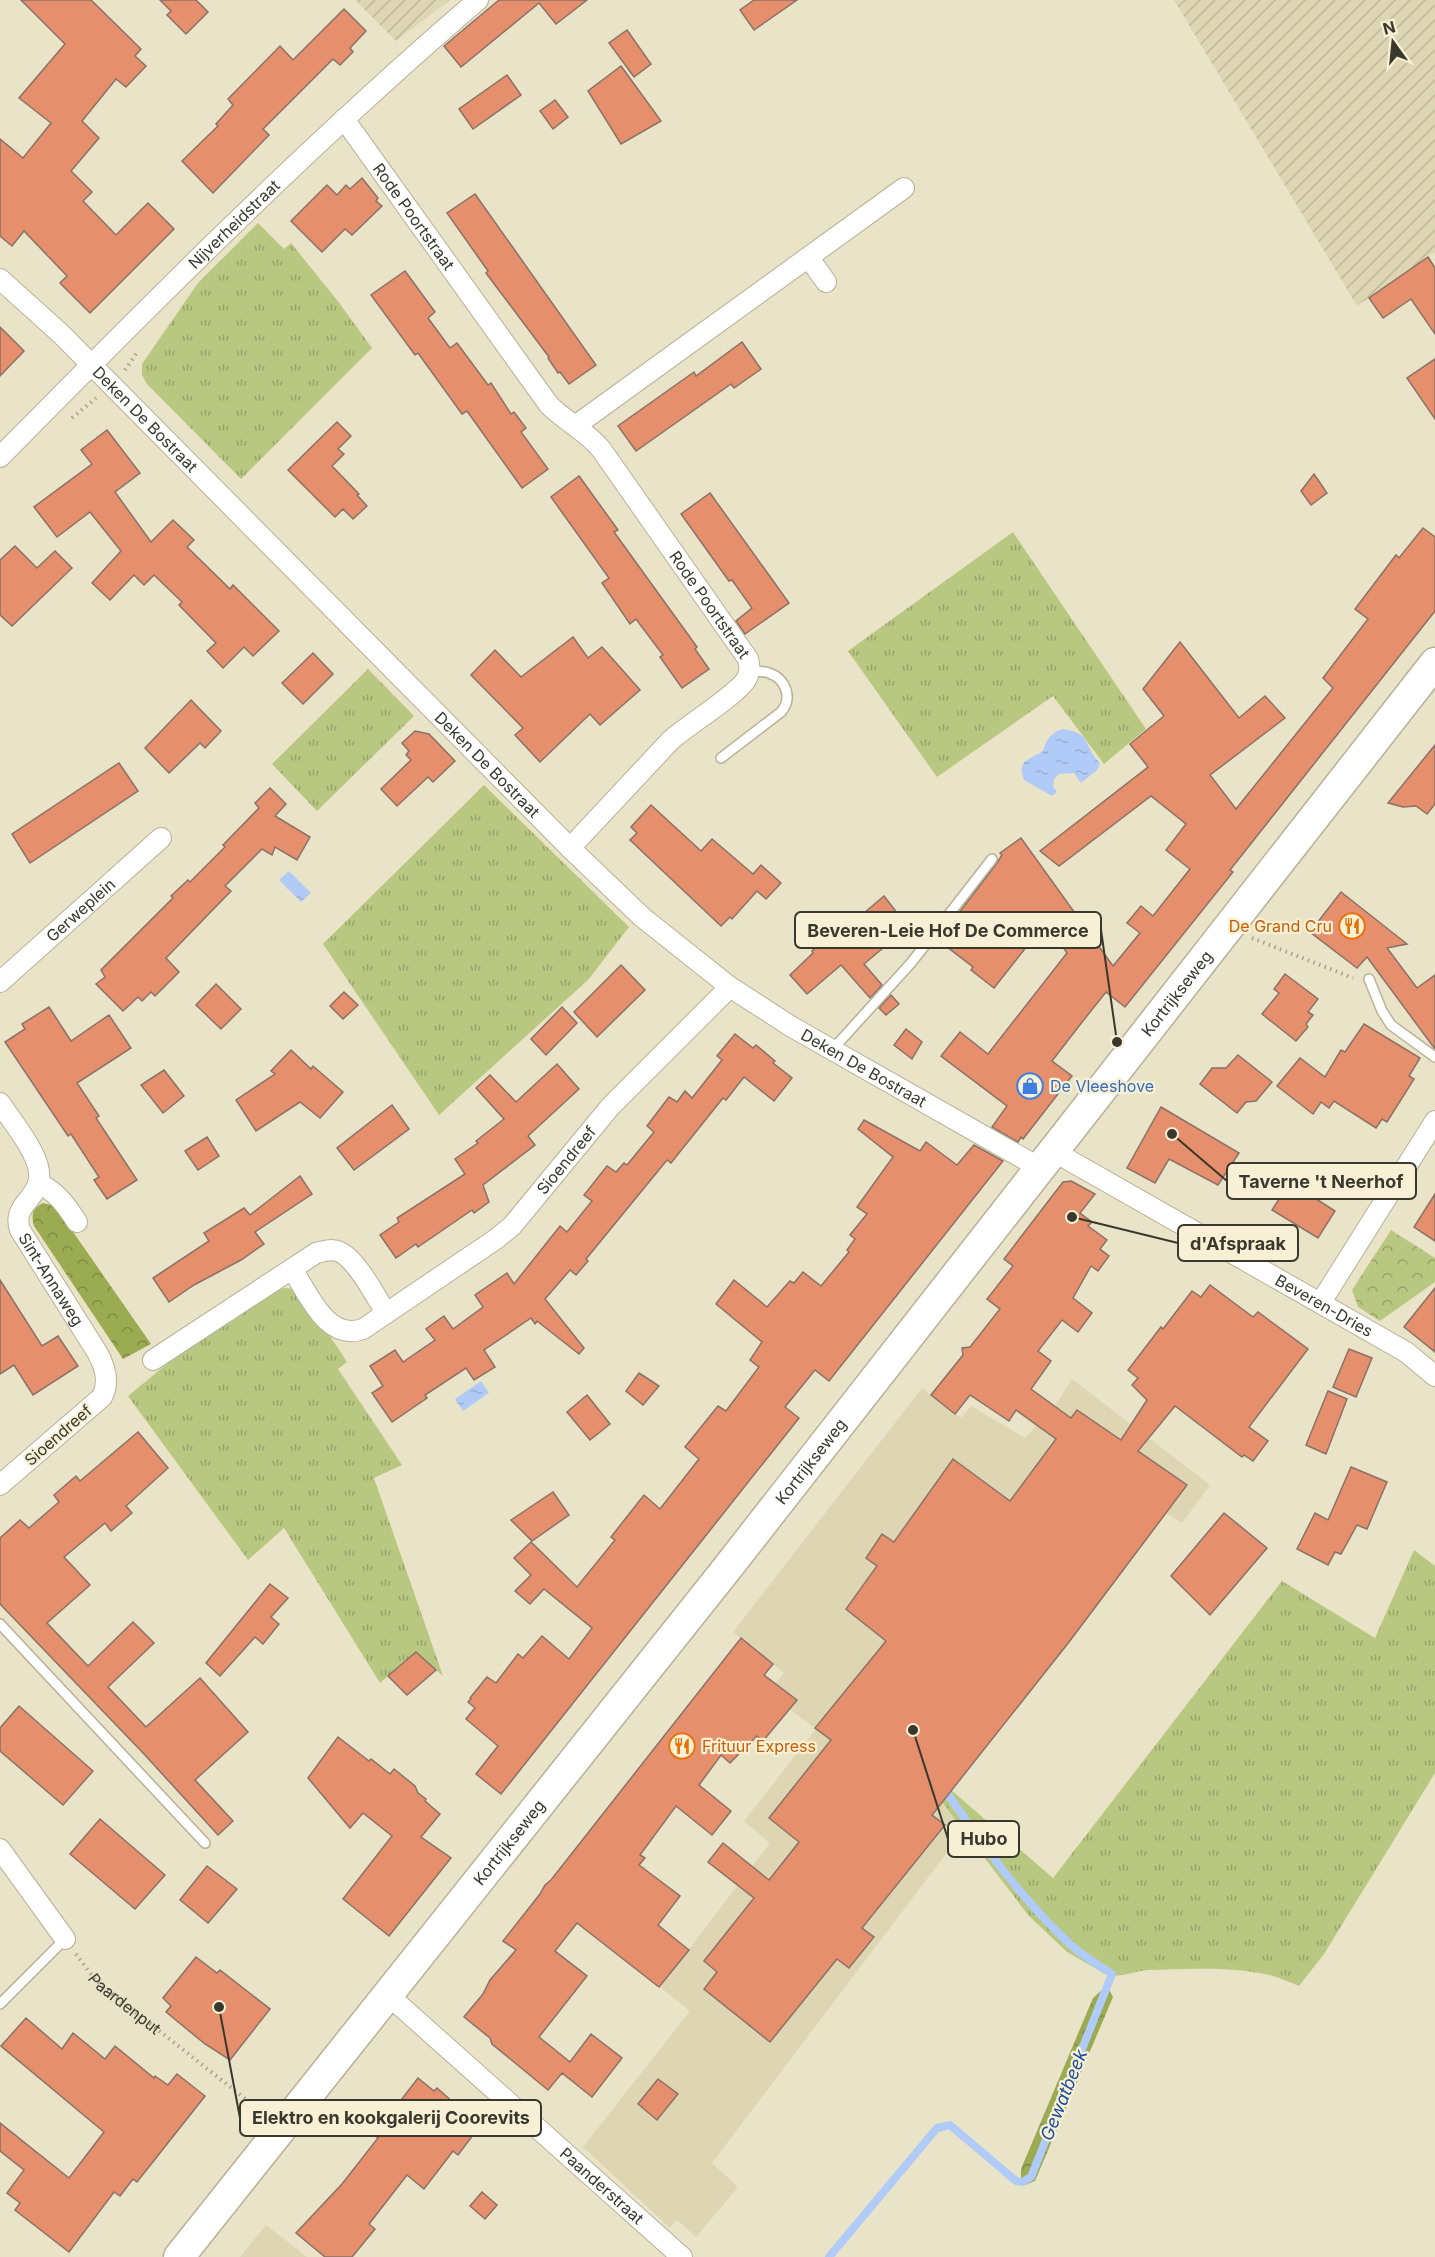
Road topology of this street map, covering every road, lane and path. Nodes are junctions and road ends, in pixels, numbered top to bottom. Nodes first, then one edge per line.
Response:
1 (478, 0) edge
2 (344, 118) junction
3 (904, 188) dead end
4 (809, 258) junction
5 (0, 279) edge
6 (826, 282) dead end
7 (93, 365) junction
8 (575, 426) junction
9 (0, 457) edge
10 (1435, 663) edge
11 (750, 671) junction
12 (721, 758) dead end
13 (161, 838) dead end
14 (570, 848) junction
15 (992, 859) dead end
16 (1251, 938) dead end
17 (1369, 979) joint
18 (0, 982) edge
19 (730, 987) junction
20 (832, 1050) junction
21 (1435, 1057) edge
22 (0, 1102) edge
23 (1435, 1121) edge
24 (1046, 1159) junction
25 (38, 1183) junction
26 (77, 1222) dead end
27 (292, 1269) junction
28 (1321, 1302) junction
29 (386, 1313) junction
30 (153, 1360) dead end
31 (1435, 1376) edge
32 (106, 1379) joint
33 (0, 1485) edge
34 (0, 1624) edge
35 (205, 1843) dead end
36 (0, 1849) edge
37 (65, 1939) junction
38 (387, 1994) junction
39 (0, 2004) edge
40 (282, 2127) junction
41 (179, 2257) edge
42 (682, 2257) edge

1 - 2 street, Nijverheidstraat
2 - 7 street, Nijverheidstraat
2 - 8 street, Rode Poortstraat
3 - 4 street
4 - 6 street
4 - 8 street
5 - 7 street, Deken De Bostraat
7 - 9 street, Nijverheidstraat
7 - 14 street, Deken De Bostraat
8 - 11 street, Rode Poortstraat
10 - 24 main road, Kortrijkseweg
11 - 12 lane
11 - 14 street, Rode Poortstraat
13 - 18 street, Gerweplein
14 - 19 street, Deken De Bostraat
15 - 20 lane
16 - 17 path
17 - 21 lane
19 - 20 street, Deken De Bostraat
19 - 29 street, Sioendreef
20 - 24 street, Deken De Bostraat
22 - 25 street
23 - 28 street
24 - 28 street, Beveren-Dries
24 - 38 main road, Kortrijkseweg
25 - 26 street
25 - 32 street, Sint-Annaweg
27 - 29 street
27 - 29 street, Sioendreef
27 - 30 street
28 - 31 street, Beveren-Dries
32 - 33 street, Sioendreef
34 - 35 lane
36 - 37 street
37 - 39 lane
37 - 40 path, Paardenput
38 - 40 main road, Kortrijkseweg
38 - 42 street, Paanderstraat
40 - 41 main road, Kortrijkseweg

